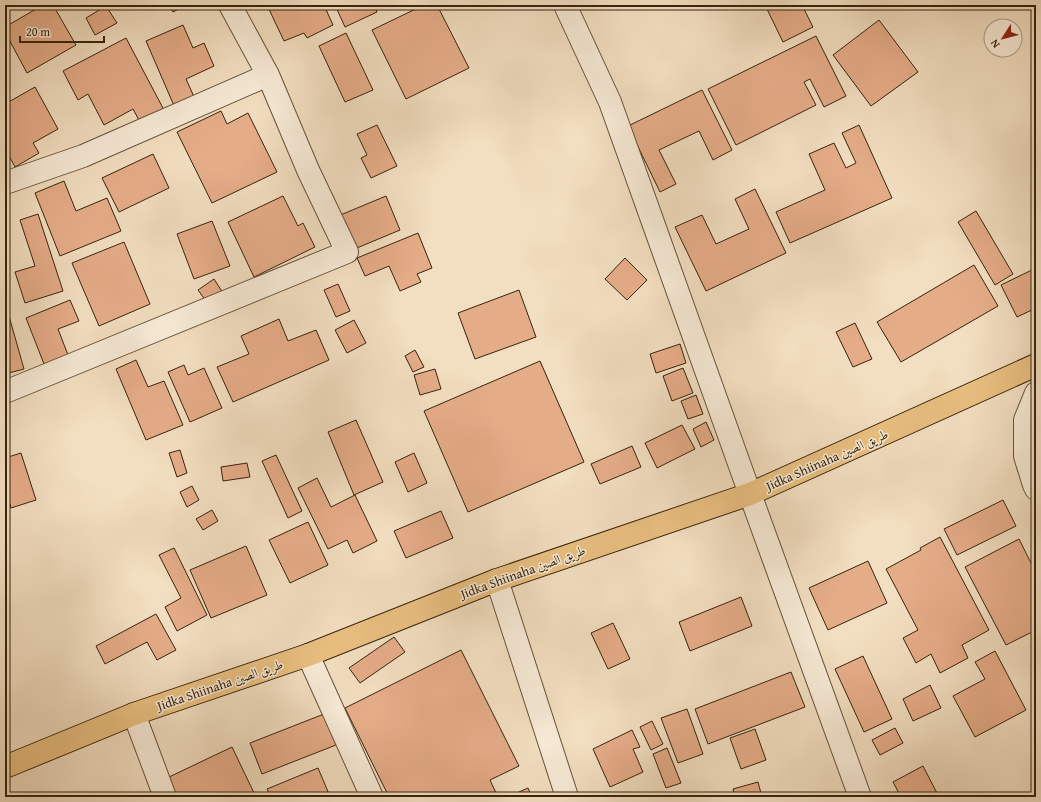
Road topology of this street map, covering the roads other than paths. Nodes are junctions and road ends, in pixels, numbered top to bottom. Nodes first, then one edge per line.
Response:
1 (230, 5) edge
2 (565, 5) edge
3 (268, 75) junction
4 (5, 183) edge
5 (1036, 366) edge
6 (5, 392) edge
7 (1036, 393) edge
8 (1036, 489) edge
9 (750, 494) junction
10 (497, 580) junction
11 (308, 655) junction
12 (134, 714) junction
13 (5, 767) edge
14 (164, 797) edge
15 (372, 797) edge
16 (567, 797) edge
17 (860, 797) edge

1 - 3 street
2 - 9 street
3 - 4 street
3 - 6 street
5 - 9 main road, Jidka Shiinaha طريق الصين
7 - 8 street
9 - 10 main road, Jidka Shiinaha طريق الصين
9 - 17 street
10 - 11 main road, Jidka Shiinaha طريق الصين
10 - 16 street
11 - 12 main road, Jidka Shiinaha طريق الصين
11 - 15 street
12 - 13 main road, Jidka Shiinaha طريق الصين
12 - 14 street

